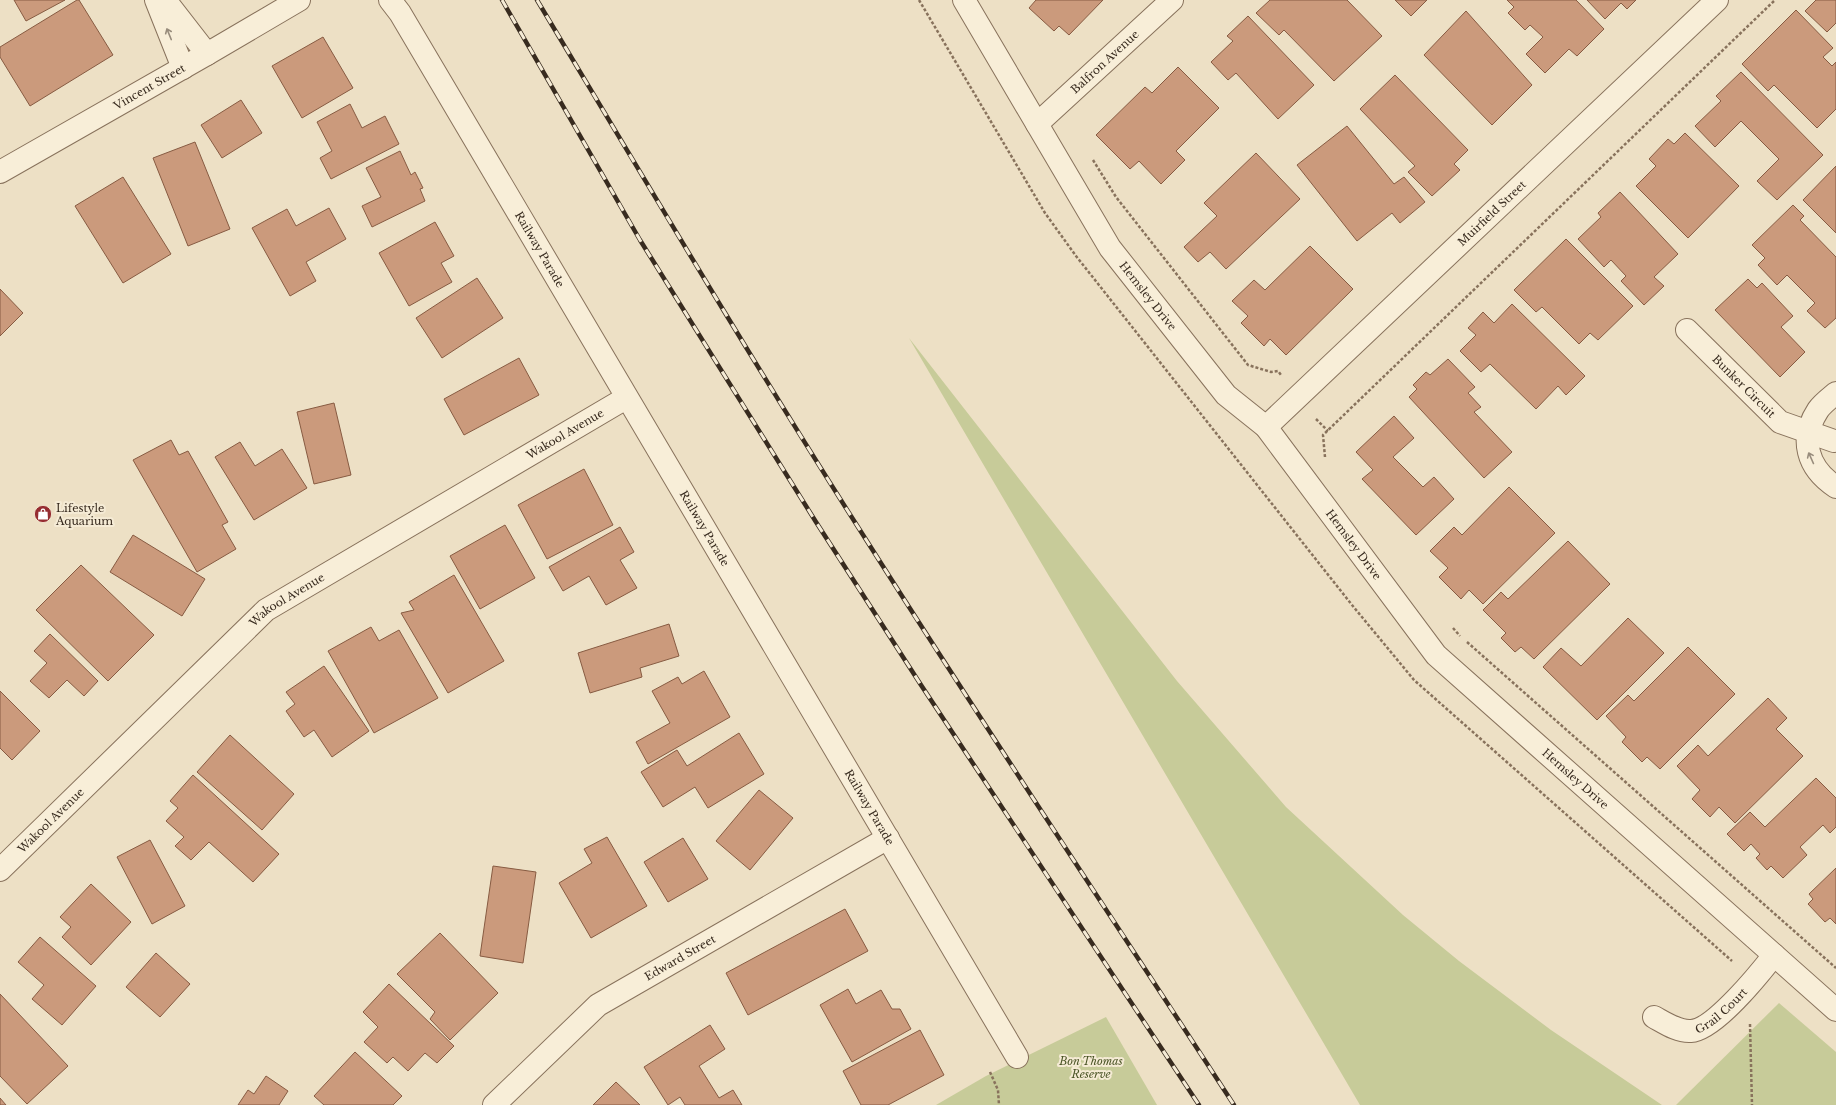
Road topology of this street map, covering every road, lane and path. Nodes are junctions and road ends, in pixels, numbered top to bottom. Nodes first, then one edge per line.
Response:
1 (156, 0) edge
2 (165, 0) edge
3 (299, 0) edge
4 (390, 0) edge
5 (964, 0) edge
6 (1172, 0) edge
7 (1717, 0) edge
8 (1775, 0) edge
9 (208, 54) junction
10 (183, 68) junction
11 (1037, 124) junction
12 (1093, 159) dead end
13 (0, 172) edge
14 (1687, 330) dead end
15 (1836, 393) edge
16 (626, 398) junction
17 (1294, 400) junction
18 (1266, 427) junction
19 (1328, 431) junction
20 (1807, 431) junction
21 (1835, 442) edge
22 (1325, 464) dead end
23 (1836, 487) edge
24 (1450, 623) dead end
25 (888, 838) junction
26 (0, 870) edge
27 (1774, 955) junction
28 (1836, 968) edge
29 (1836, 1010) edge
30 (1654, 1017) dead end
31 (1750, 1022) dead end
32 (1017, 1058) dead end
33 (990, 1072) dead end
34 (494, 1105) edge
35 (999, 1105) edge
36 (1752, 1105) edge

10 -> 1 street
2 - 9 street
3 - 9 street, Vincent Street
4 - 16 street, Railway Parade
5 - 11 street, Hemsley Drive
6 - 11 street, Balfron Avenue
7 - 17 street, Muirfield Street
8 - 19 path
9 - 10 street, Vincent Street
10 - 13 street, Vincent Street
11 - 18 street, Hemsley Drive
12 - 17 path
14 - 20 street, Bunker Circuit
15 - 20 street
16 - 25 street, Railway Parade
16 - 26 street, Wakool Avenue
17 - 18 street, Muirfield Street
17 - 19 path
18 - 27 street, Hemsley Drive
19 - 22 path
20 - 21 street, Bunker Circuit
23 -> 20 street
24 - 28 path
25 - 32 street, Railway Parade
25 - 34 street, Edward Street
27 - 29 street, Hemsley Drive
27 - 30 street, Grail Court
31 - 36 path
33 - 35 path

